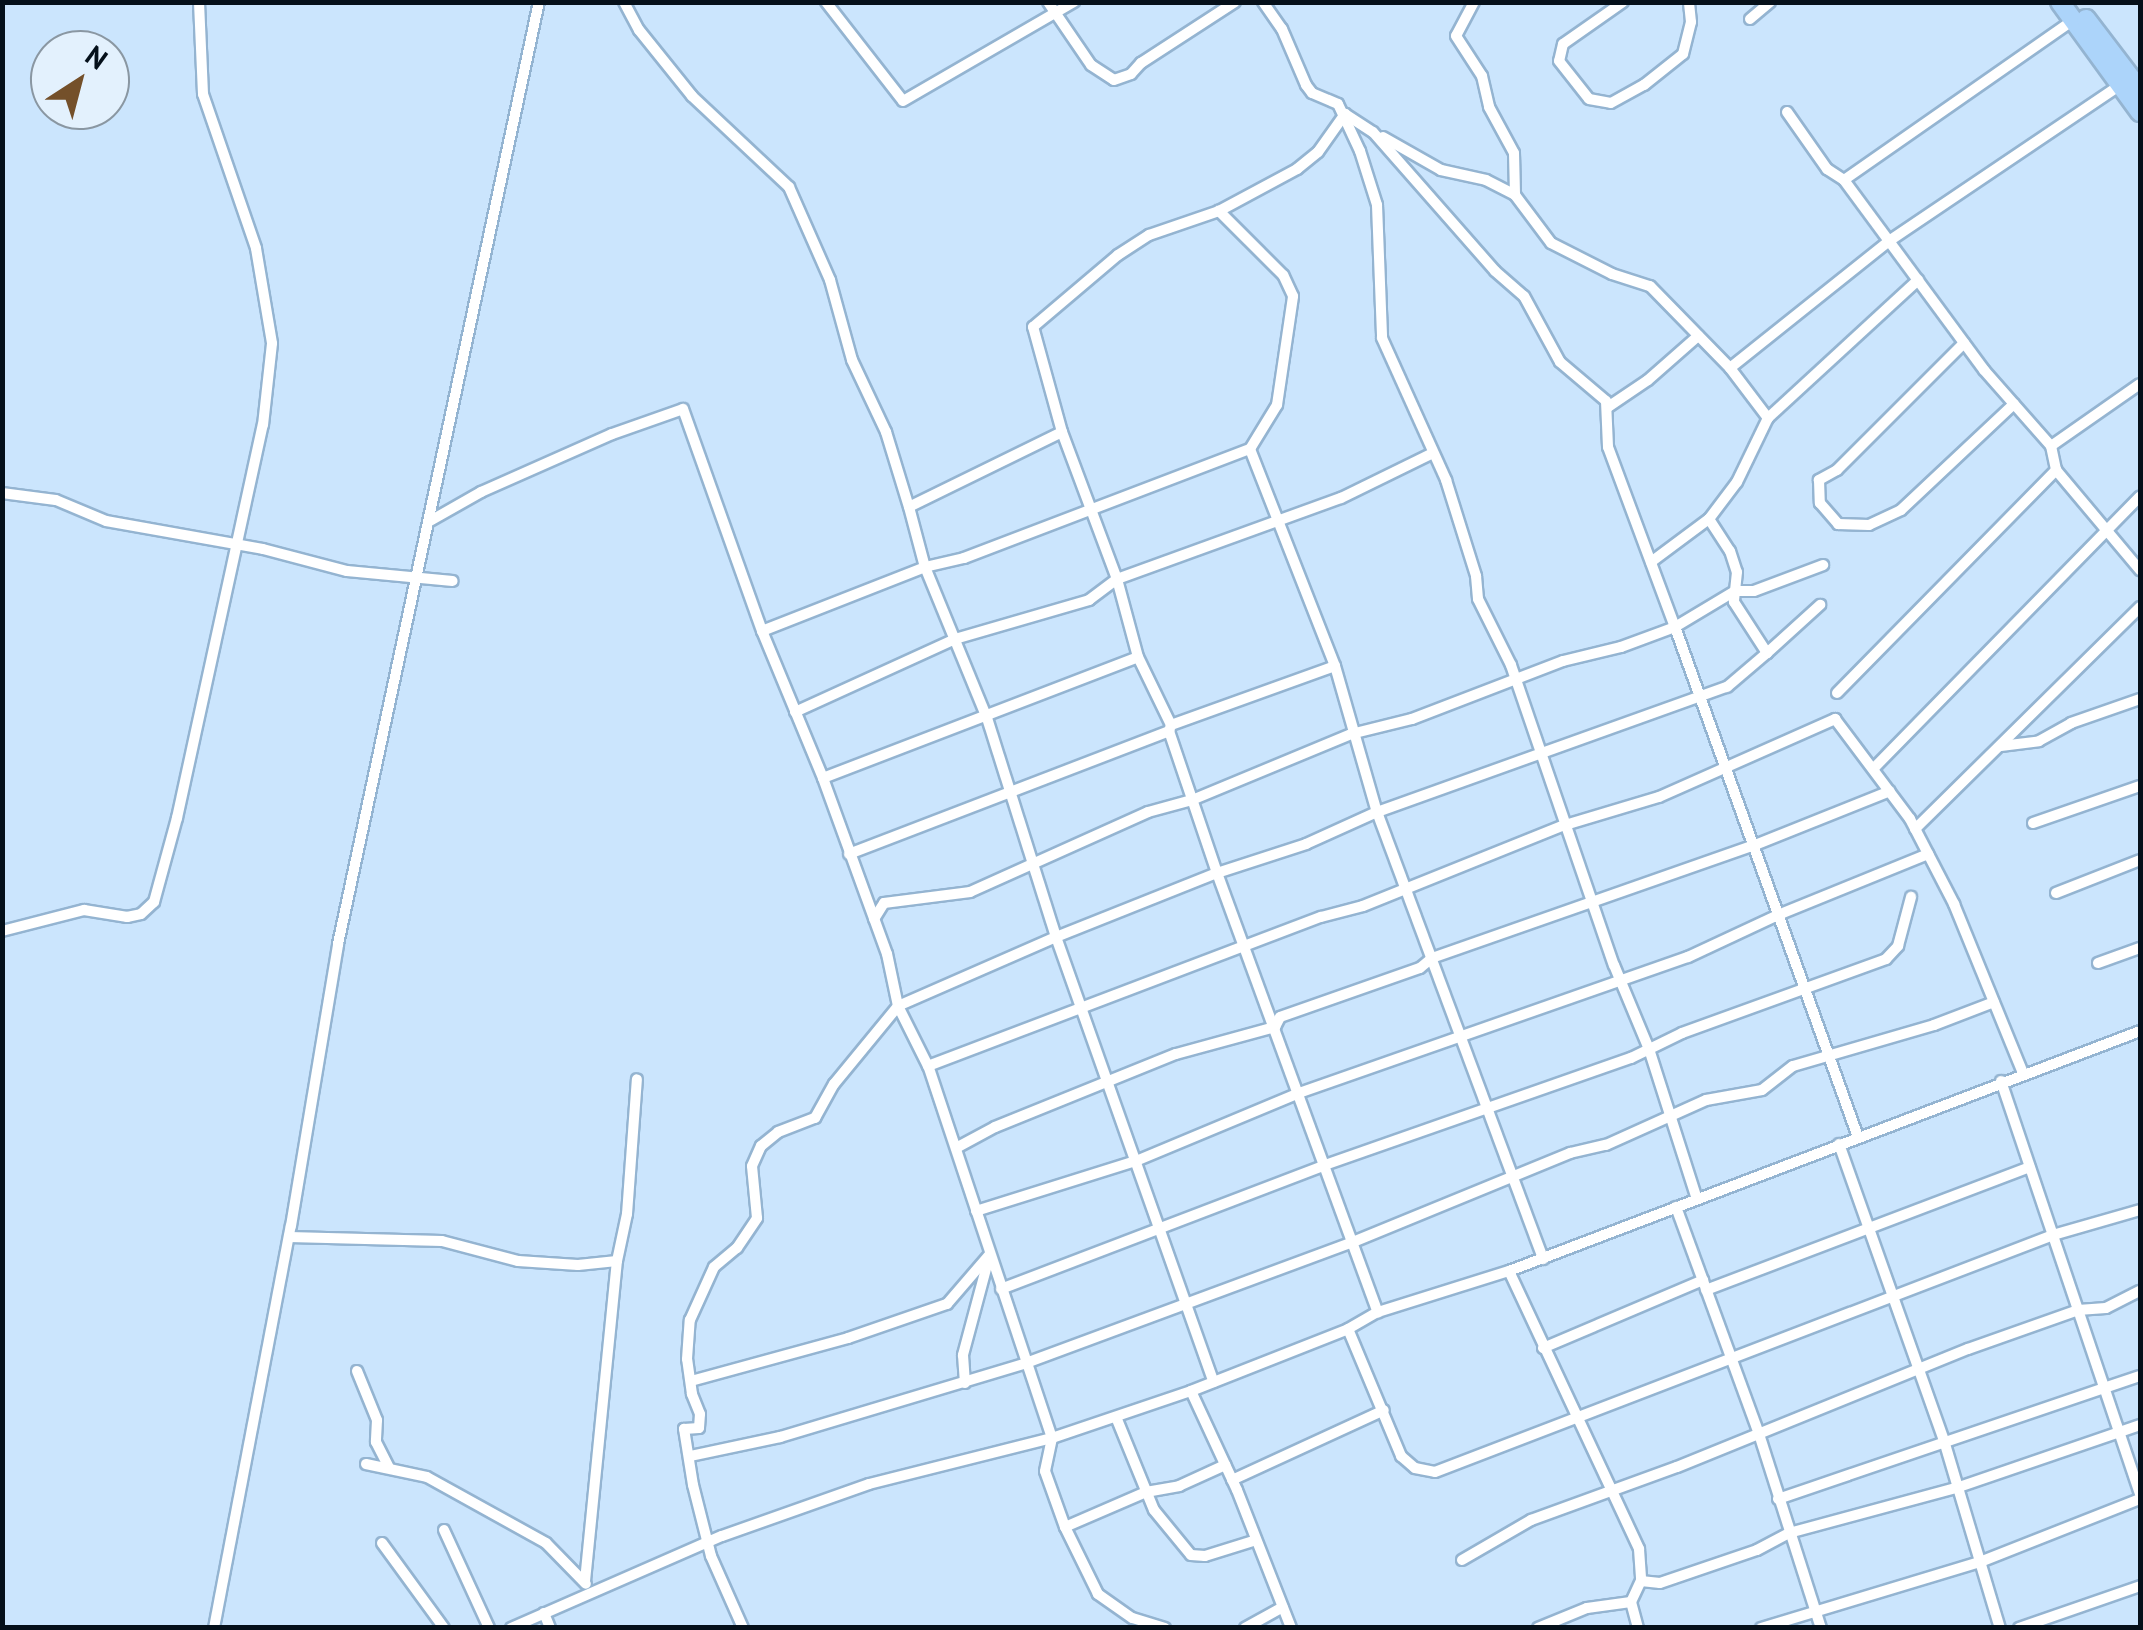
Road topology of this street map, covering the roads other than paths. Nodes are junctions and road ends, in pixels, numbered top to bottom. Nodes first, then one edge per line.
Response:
1 (199, 2) edge
2 (539, 2) edge
3 (624, 2) edge
4 (826, 2) edge
5 (1048, 2) edge
6 (1074, 2) edge
7 (1236, 2) edge
8 (1263, 2) edge
9 (1474, 2) edge
10 (1623, 2) edge
11 (1689, 2) edge
12 (1770, 2) edge
13 (2060, 2) edge
14 (2074, 11) edge
15 (1056, 12) junction
16 (1750, 19) dead end
17 (2120, 85) junction
18 (2140, 90) edge
19 (1787, 112) dead end
20 (2140, 112) edge
21 (1345, 114) junction
22 (1373, 132) junction
23 (1844, 180) junction
24 (1515, 195) junction
25 (1219, 211) junction
26 (1889, 241) junction
27 (1918, 280) junction
28 (1698, 336) junction
29 (1964, 343) junction
30 (1730, 368) junction
31 (2140, 384) edge
32 (2014, 404) junction
33 (1608, 407) junction
34 (1768, 418) junction
35 (1062, 432) junction
36 (2051, 446) junction
37 (1250, 449) junction
38 (1433, 453) junction
39 (2056, 470) junction
40 (2, 494) edge
41 (2140, 496) edge
42 (908, 506) junction
43 (1090, 509) junction
44 (1276, 519) junction
45 (1708, 519) junction
46 (430, 521) junction
47 (2106, 531) junction
48 (235, 543) junction
49 (1651, 562) junction
50 (1824, 565) dead end
51 (924, 567) junction
52 (2140, 570) edge
53 (417, 578) junction
54 (1117, 578) junction
55 (453, 581) dead end
56 (1735, 591) junction
57 (1820, 605) dead end
58 (2140, 607) edge
59 (1676, 627) junction
60 (762, 631) junction
61 (954, 640) junction
62 (1767, 653) junction
63 (1138, 657) junction
64 (1334, 666) junction
65 (1515, 682) junction
66 (1836, 693) dead end
67 (1700, 696) junction
68 (2140, 699) edge
69 (795, 712) junction
70 (987, 718) junction
71 (1170, 728) junction
72 (1351, 734) junction
73 (1999, 746) junction
74 (1541, 757) junction
75 (1874, 768) junction
76 (1727, 770) junction
77 (823, 778) junction
78 (2140, 786) edge
79 (1890, 791) junction
80 (1008, 793) junction
81 (1192, 800) junction
82 (1377, 812) junction
83 (2033, 823) dead end
84 (1566, 825) junction
85 (1916, 829) junction
86 (1754, 845) junction
87 (850, 854) junction
88 (1928, 854) junction
89 (2140, 860) edge
90 (1032, 864) junction
91 (1217, 873) junction
92 (1406, 889) junction
93 (2056, 892) dead end
94 (1912, 897) dead end
95 (1592, 902) junction
96 (1778, 914) junction
97 (874, 920) junction
98 (2, 930) edge
99 (1056, 937) junction
100 (1246, 947) junction
101 (2140, 948) edge
102 (1432, 958) junction
103 (2098, 963) dead end
104 (1619, 978) junction
105 (1802, 987) junction
106 (1994, 1002) junction
107 (898, 1006) junction
108 (1085, 1010) junction
109 (1274, 1026) junction
110 (2140, 1031) edge
111 (1458, 1035) junction
112 (1648, 1049) junction
113 (1829, 1058) junction
114 (928, 1066) junction
115 (2023, 1074) junction
116 (637, 1079) dead end
117 (1109, 1082) junction
118 (2002, 1082) junction
119 (1299, 1093) junction
120 (1488, 1109) junction
121 (1672, 1117) junction
122 (1858, 1137) junction
123 (1839, 1144) junction
124 (956, 1148) junction
125 (1136, 1161) junction
126 (1325, 1165) junction
127 (2029, 1166) junction
128 (1514, 1179) junction
129 (1697, 1199) junction
130 (1676, 1207) junction
131 (976, 1210) junction
132 (2140, 1210) edge
133 (1868, 1225) junction
134 (1161, 1230) junction
135 (2053, 1235) junction
136 (289, 1238) junction
137 (1352, 1242) junction
138 (990, 1254) junction
139 (1543, 1259) junction
140 (617, 1261) junction
141 (1510, 1272) junction
142 (1705, 1285) junction
143 (1001, 1290) junction
144 (2140, 1291) edge
145 (1893, 1297) junction
146 (1187, 1304) junction
147 (2078, 1310) junction
148 (1378, 1312) junction
149 (1348, 1329) junction
150 (1543, 1348) junction
151 (1732, 1358) junction
152 (1026, 1363) junction
153 (356, 1370) dead end
154 (1916, 1371) junction
155 (2140, 1376) edge
156 (691, 1381) junction
157 (1214, 1382) junction
158 (966, 1383) junction
159 (2106, 1387) junction
160 (1191, 1391) junction
161 (1384, 1410) junction
162 (1116, 1417) junction
163 (1574, 1419) junction
164 (2140, 1425) edge
165 (2122, 1432) junction
166 (1758, 1434) junction
167 (1052, 1438) junction
168 (1944, 1444) junction
169 (690, 1456) junction
170 (366, 1464) dead end
171 (1225, 1465) junction
172 (390, 1467) junction
173 (1232, 1480) junction
174 (1959, 1487) junction
175 (1612, 1490) junction
176 (1146, 1492) junction
177 (2140, 1496) edge
178 (1778, 1499) junction
179 (1065, 1527) junction
180 (444, 1530) dead end
181 (1789, 1533) junction
182 (1256, 1540) junction
183 (708, 1542) junction
184 (382, 1544) dead end
185 (1462, 1560) dead end
186 (1980, 1562) junction
187 (585, 1581) junction
188 (1641, 1582) junction
189 (2140, 1586) edge
190 (589, 1594) junction
191 (1631, 1602) junction
192 (1282, 1608) junction
193 (1816, 1609) junction
194 (544, 1614) junction
195 (214, 1628) edge
196 (444, 1628) edge
197 (490, 1628) edge
198 (511, 1628) edge
199 (550, 1628) edge
200 (743, 1628) edge
201 (1164, 1628) edge
202 (1244, 1628) edge
203 (1291, 1628) edge
204 (1538, 1628) edge
205 (1638, 1628) edge
206 (1760, 1628) edge
207 (1821, 1628) edge
208 (2000, 1628) edge
209 (2018, 1628) edge

1 - 48 street
2 - 46 street
3 - 42 street
4 - 15 street
5 - 15 street
6 - 15 street
7 - 15 street
8 - 21 street
9 - 24 street
10 - 11 street
12 - 16 street
13 - 14 highway
14 - 17 highway
14 - 18 highway
14 - 23 street
17 - 20 highway
17 - 26 street
19 - 23 street
21 - 22 street
21 - 25 street
21 - 38 street
22 - 24 street
22 - 33 street
23 - 26 street
24 - 28 street
25 - 35 street
25 - 37 street
26 - 27 street
26 - 30 street
27 - 29 street
27 - 34 street
28 - 30 street
28 - 33 street
29 - 32 street
29 - 32 street
30 - 34 street
31 - 36 street
32 - 36 street
33 - 49 street
34 - 45 street
35 - 42 street
35 - 43 street
36 - 39 street
37 - 43 street
37 - 44 street
38 - 44 street
38 - 65 street
39 - 47 street
39 - 66 street
40 - 48 street
41 - 47 street
42 - 51 street
43 - 51 street
43 - 54 street
44 - 54 street
44 - 64 street
45 - 49 street
45 - 56 street
46 - 53 street
46 - 60 street
47 - 52 street
47 - 75 street
48 - 53 street
48 - 98 street
49 - 59 street
50 - 56 street
51 - 60 street
51 - 61 street
53 - 55 street
53 - 136 street
54 - 61 street
54 - 63 street
56 - 59 street
56 - 62 street
57 - 62 street
58 - 73 street
59 - 65 street
59 - 67 street
60 - 69 street
61 - 69 street
61 - 70 street
62 - 67 street
63 - 70 street
63 - 71 street
64 - 71 street
64 - 72 street
65 - 72 street
65 - 74 street
67 - 74 street
67 - 76 street
68 - 73 street
69 - 77 street
70 - 77 street
70 - 80 street
71 - 80 street
71 - 81 street
72 - 81 street
72 - 82 street
73 - 85 street
74 - 82 street
74 - 84 street
75 - 76 street
75 - 79 street
76 - 84 street
76 - 86 street
77 - 87 street
78 - 83 street
79 - 85 street
79 - 86 street
80 - 87 street
80 - 90 street
81 - 90 street
81 - 91 street
82 - 91 street
82 - 92 street
84 - 92 street
84 - 95 street
85 - 88 street
86 - 95 street
86 - 96 street
87 - 97 street
88 - 96 street
88 - 106 street
89 - 93 street
90 - 97 street
90 - 99 street
91 - 99 street
91 - 100 street
92 - 100 street
92 - 102 street
94 - 105 street
95 - 102 street
95 - 104 street
96 - 104 street
96 - 105 street
97 - 107 street
99 - 107 street
99 - 108 street
100 - 108 street
100 - 109 street
101 - 103 street
102 - 109 street
102 - 111 street
104 - 111 street
104 - 112 street
105 - 112 street
105 - 113 street
106 - 113 street
106 - 115 street
107 - 114 street
107 - 156 street
108 - 114 street
108 - 117 street
109 - 117 street
109 - 119 street
110 - 115 street
111 - 119 street
111 - 120 street
112 - 120 street
112 - 121 street
113 - 121 street
113 - 122 street
114 - 124 street
115 - 118 street
116 - 140 street
117 - 124 street
117 - 125 street
118 - 122 street
118 - 127 street
119 - 125 street
119 - 126 street
120 - 126 street
120 - 128 street
121 - 128 street
121 - 129 street
122 - 123 street
123 - 129 street
123 - 133 street
124 - 131 street
125 - 131 street
125 - 134 street
126 - 134 street
126 - 137 street
127 - 133 street
127 - 135 street
128 - 137 street
128 - 139 street
129 - 130 street
130 - 139 street
130 - 142 street
131 - 138 street
132 - 135 street
133 - 142 street
133 - 145 street
134 - 143 street
134 - 146 street
135 - 145 street
135 - 147 street
136 - 140 street
136 - 195 street
137 - 146 street
137 - 148 street
138 - 143 street
138 - 156 street
138 - 158 street
139 - 141 street
140 - 187 street
141 - 148 street
141 - 150 street
142 - 150 street
142 - 151 street
143 - 152 street
144 - 147 street
145 - 151 street
145 - 154 street
146 - 152 street
146 - 157 street
147 - 154 street
147 - 159 street
148 - 149 street
149 - 157 street
149 - 161 street
150 - 163 street
151 - 163 street
151 - 166 street
152 - 158 street
152 - 167 street
153 - 172 street
154 - 166 street
154 - 168 street
155 - 159 street
156 - 169 street
157 - 160 street
158 - 169 street
159 - 165 street
159 - 168 street
160 - 162 street
160 - 171 street
161 - 163 street
161 - 173 street
162 - 167 street
162 - 176 street
163 - 175 street
164 - 165 street
165 - 174 street
165 - 177 street
166 - 175 street
166 - 178 street
167 - 179 street
167 - 183 street
168 - 174 street
168 - 178 street
169 - 183 street
170 - 172 street
171 - 173 street
171 - 176 street
172 - 187 street
173 - 182 street
174 - 181 street
174 - 186 street
175 - 185 street
175 - 188 street
176 - 179 street
176 - 182 street
177 - 186 street
178 - 181 street
179 - 201 street
180 - 197 street
181 - 188 street
181 - 193 street
182 - 192 street
183 - 190 street
183 - 200 street
184 - 196 street
186 - 193 street
186 - 208 street
187 - 190 street
188 - 191 street
189 - 209 street
190 - 194 street
191 - 204 street
191 - 205 street
192 - 202 street
192 - 203 street
193 - 206 street
193 - 207 street
194 - 198 street
194 - 199 street

